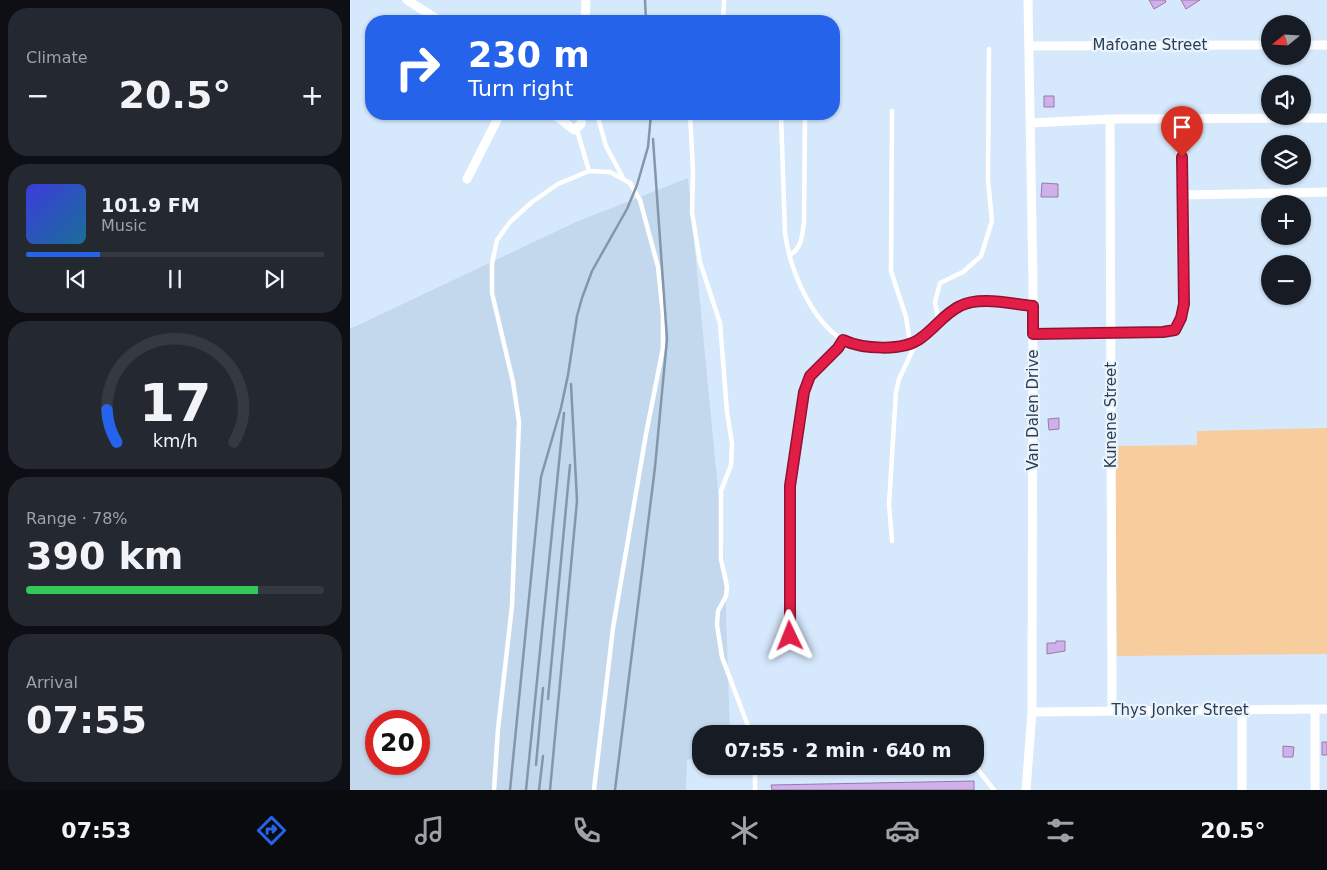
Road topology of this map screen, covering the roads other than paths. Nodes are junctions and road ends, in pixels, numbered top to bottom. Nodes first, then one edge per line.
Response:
1 (407, 0) edge
2 (586, 0) edge
3 (724, 0) edge
4 (1028, 0) edge
5 (431, 15) edge
6 (585, 15) edge
7 (723, 15) edge
8 (1327, 44) edge
9 (1261, 45) edge
10 (1311, 45) edge
11 (1029, 46) junction
12 (989, 49) dead end
13 (892, 110) dead end
14 (1327, 118) edge
15 (1110, 119) junction
16 (1180, 119) junction
17 (497, 120) edge
18 (561, 120) edge
19 (581, 120) edge
20 (599, 120) edge
21 (690, 120) edge
22 (781, 120) edge
23 (805, 120) edge
24 (1030, 123) junction
25 (577, 130) junction
26 (589, 171) junction
27 (467, 179) dead end
28 (624, 180) junction
29 (1327, 192) edge
30 (1183, 195) junction
31 (791, 254) junction
32 (1033, 306) junction
33 (939, 323) junction
34 (1110, 332) junction
35 (1033, 334) junction
36 (843, 340) junction
37 (917, 341) junction
38 (910, 343) junction
39 (892, 541) dead end
40 (790, 636) dead end
41 (1327, 709) edge
42 (1112, 710) junction
43 (1242, 710) junction
44 (1315, 710) junction
45 (1032, 712) junction
46 (749, 725) edge
47 (755, 775) edge
48 (982, 775) edge
49 (494, 790) edge
50 (594, 790) edge
51 (755, 790) edge
52 (994, 790) edge
53 (1026, 790) edge
54 (1242, 790) edge
55 (1315, 790) edge

1 - 5 street
2 - 6 street
3 - 7 lane
4 - 11 street, Van Dalen Drive
8 - 10 street
9 - 11 street, Mafoane Street
11 - 24 street, Van Dalen Drive
12 - 33 lane
13 - 38 lane
14 - 16 street
15 - 16 street
15 - 24 street
15 - 34 street, Kunene Street
16 - 30 street
17 - 27 street
18 - 25 street
19 - 25 street
20 - 28 lane
21 - 46 lane
22 - 31 lane
23 - 31 lane
24 - 32 street, Van Dalen Drive
25 - 26 lane
26 - 28 lane
26 - 49 lane
28 - 50 lane
29 - 30 street
30 - 34 street
31 - 36 lane
32 - 33 lane
32 - 35 street, Van Dalen Drive
33 - 37 lane
34 - 35 street
34 - 42 street, Kunene Street
35 - 45 street, Van Dalen Drive
36 - 38 lane
36 - 40 lane
37 - 38 lane
37 - 39 lane
41 - 44 street, Thys Jonker Street
42 - 43 street, Thys Jonker Street
42 - 45 street, Thys Jonker Street
43 - 44 street, Thys Jonker Street
43 - 54 street
44 - 55 street
45 - 53 street, Van Dalen Drive
47 - 51 lane
48 - 52 lane

